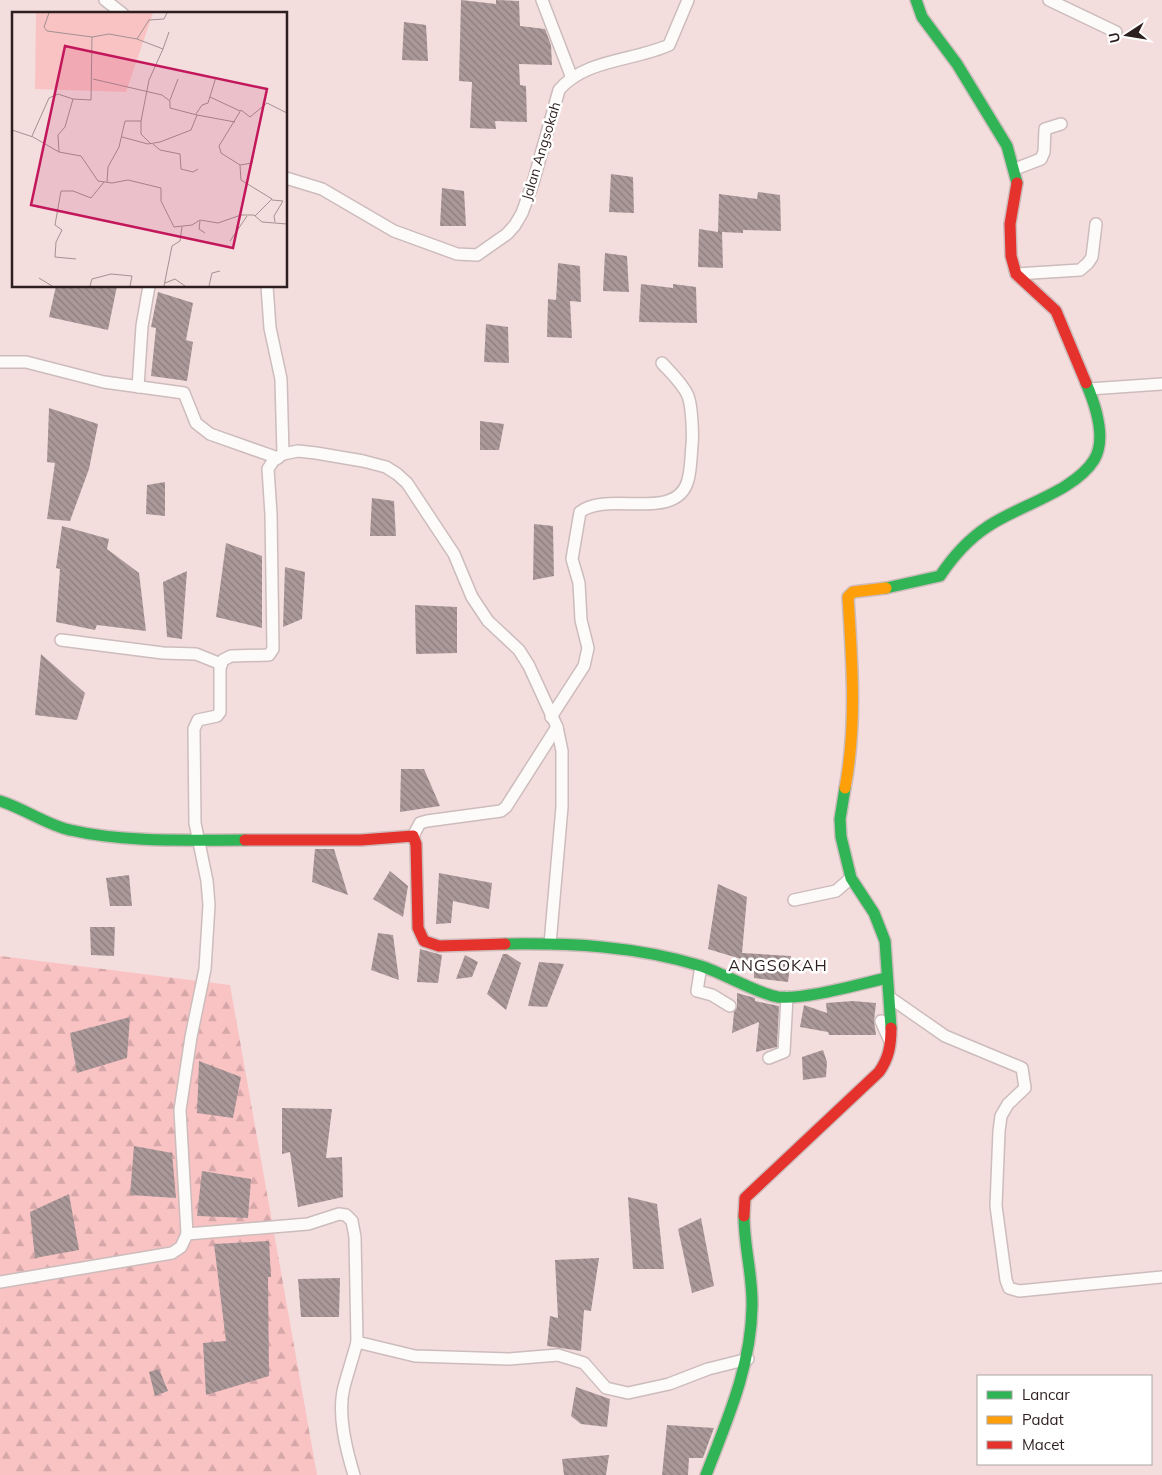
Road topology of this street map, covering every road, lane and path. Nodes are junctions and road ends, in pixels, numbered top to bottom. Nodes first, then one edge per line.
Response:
1 (105, 0) edge
2 (542, 0) edge
3 (688, 0) edge
4 (916, 0) edge
5 (1049, 0) edge
6 (120, 12) edge
7 (1116, 32) dead end
8 (572, 78) junction
9 (1061, 124) dead end
10 (1015, 169) junction
11 (288, 179) edge
12 (1096, 224) dead end
13 (1016, 274) junction
14 (149, 288) edge
15 (267, 288) edge
16 (0, 362) edge
17 (662, 363) dead end
18 (1162, 384) edge
19 (138, 387) junction
20 (1089, 389) junction
21 (280, 456) junction
22 (61, 640) dead end
23 (221, 664) junction
24 (554, 722) junction
25 (0, 801) edge
26 (413, 836) junction
27 (198, 840) junction
28 (851, 878) junction
29 (794, 900) dead end
30 (550, 944) junction
31 (701, 966) junction
32 (887, 978) junction
33 (787, 997) junction
34 (889, 997) junction
35 (730, 1006) dead end
36 (882, 1021) dead end
37 (891, 1045) junction
38 (769, 1058) dead end
39 (188, 1234) junction
40 (1162, 1277) edge
41 (0, 1282) edge
42 (357, 1342) junction
43 (748, 1359) junction
44 (354, 1475) edge
45 (706, 1475) edge

1 - 6 street
2 - 8 street
3 - 8 street, Jalan Angsokah
4 - 10 street
5 - 7 street
8 - 11 street, Jalan Angsokah
9 - 10 street
10 - 13 street
12 - 13 street
13 - 20 street
14 - 19 street
15 - 21 street
16 - 19 street
17 - 24 street
18 - 20 street
19 - 21 street
20 - 28 street
21 - 23 street
21 - 24 street
22 - 23 street
23 - 27 street
24 - 26 street
24 - 30 street
25 - 27 street
26 - 27 street
26 - 30 street
27 - 39 street
28 - 29 street
28 - 32 street
30 - 31 street
31 - 33 street
31 - 35 street
32 - 33 street
32 - 34 street
33 - 38 street
34 - 37 street
34 - 40 street
36 - 37 street
37 - 43 street
39 - 41 street
39 - 42 street
42 - 43 street
42 - 44 street
43 - 45 street

